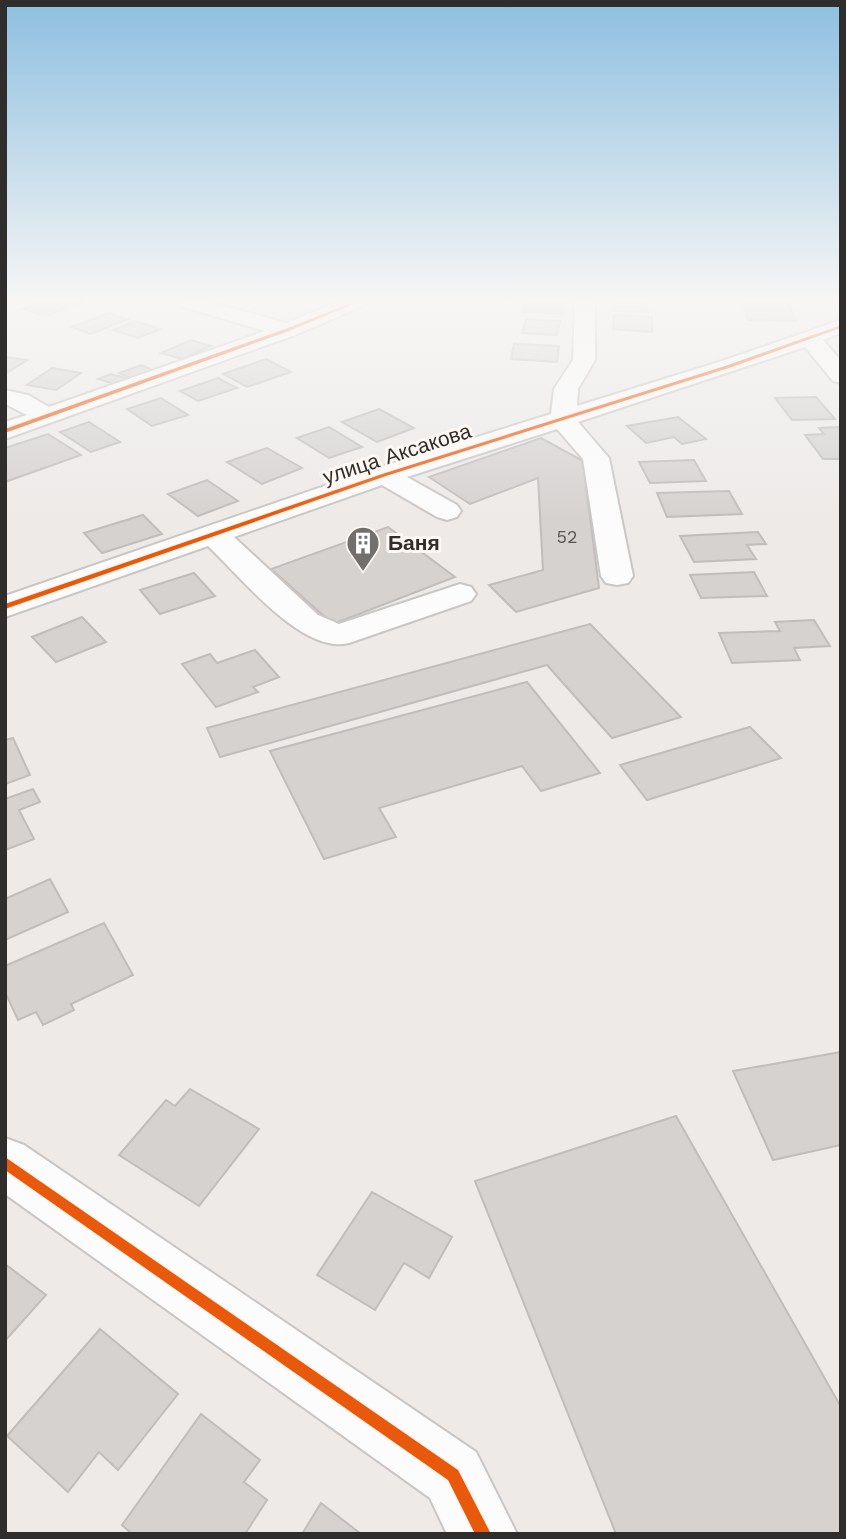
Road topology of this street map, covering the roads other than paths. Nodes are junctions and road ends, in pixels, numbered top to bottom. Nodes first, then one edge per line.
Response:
1 (165, 374) edge
2 (575, 374) edge
3 (704, 374) edge
4 (5, 397) edge
5 (47, 416) junction
6 (563, 420) junction
7 (5, 430) edge
8 (384, 475) junction
9 (447, 511) dead end
10 (215, 536) junction
11 (617, 576) dead end
12 (460, 594) dead end
13 (5, 607) edge
14 (5, 1163) edge
15 (484, 1534) edge

1 - 5 street
2 - 6 street
3 - 6 street, улица Аксакова
4 - 5 street
5 - 7 street
6 - 8 street, улица Аксакова
6 - 11 street
8 - 9 street
8 - 10 street, улица Аксакова
10 - 12 street
10 - 13 street, улица Аксакова
14 - 15 street

